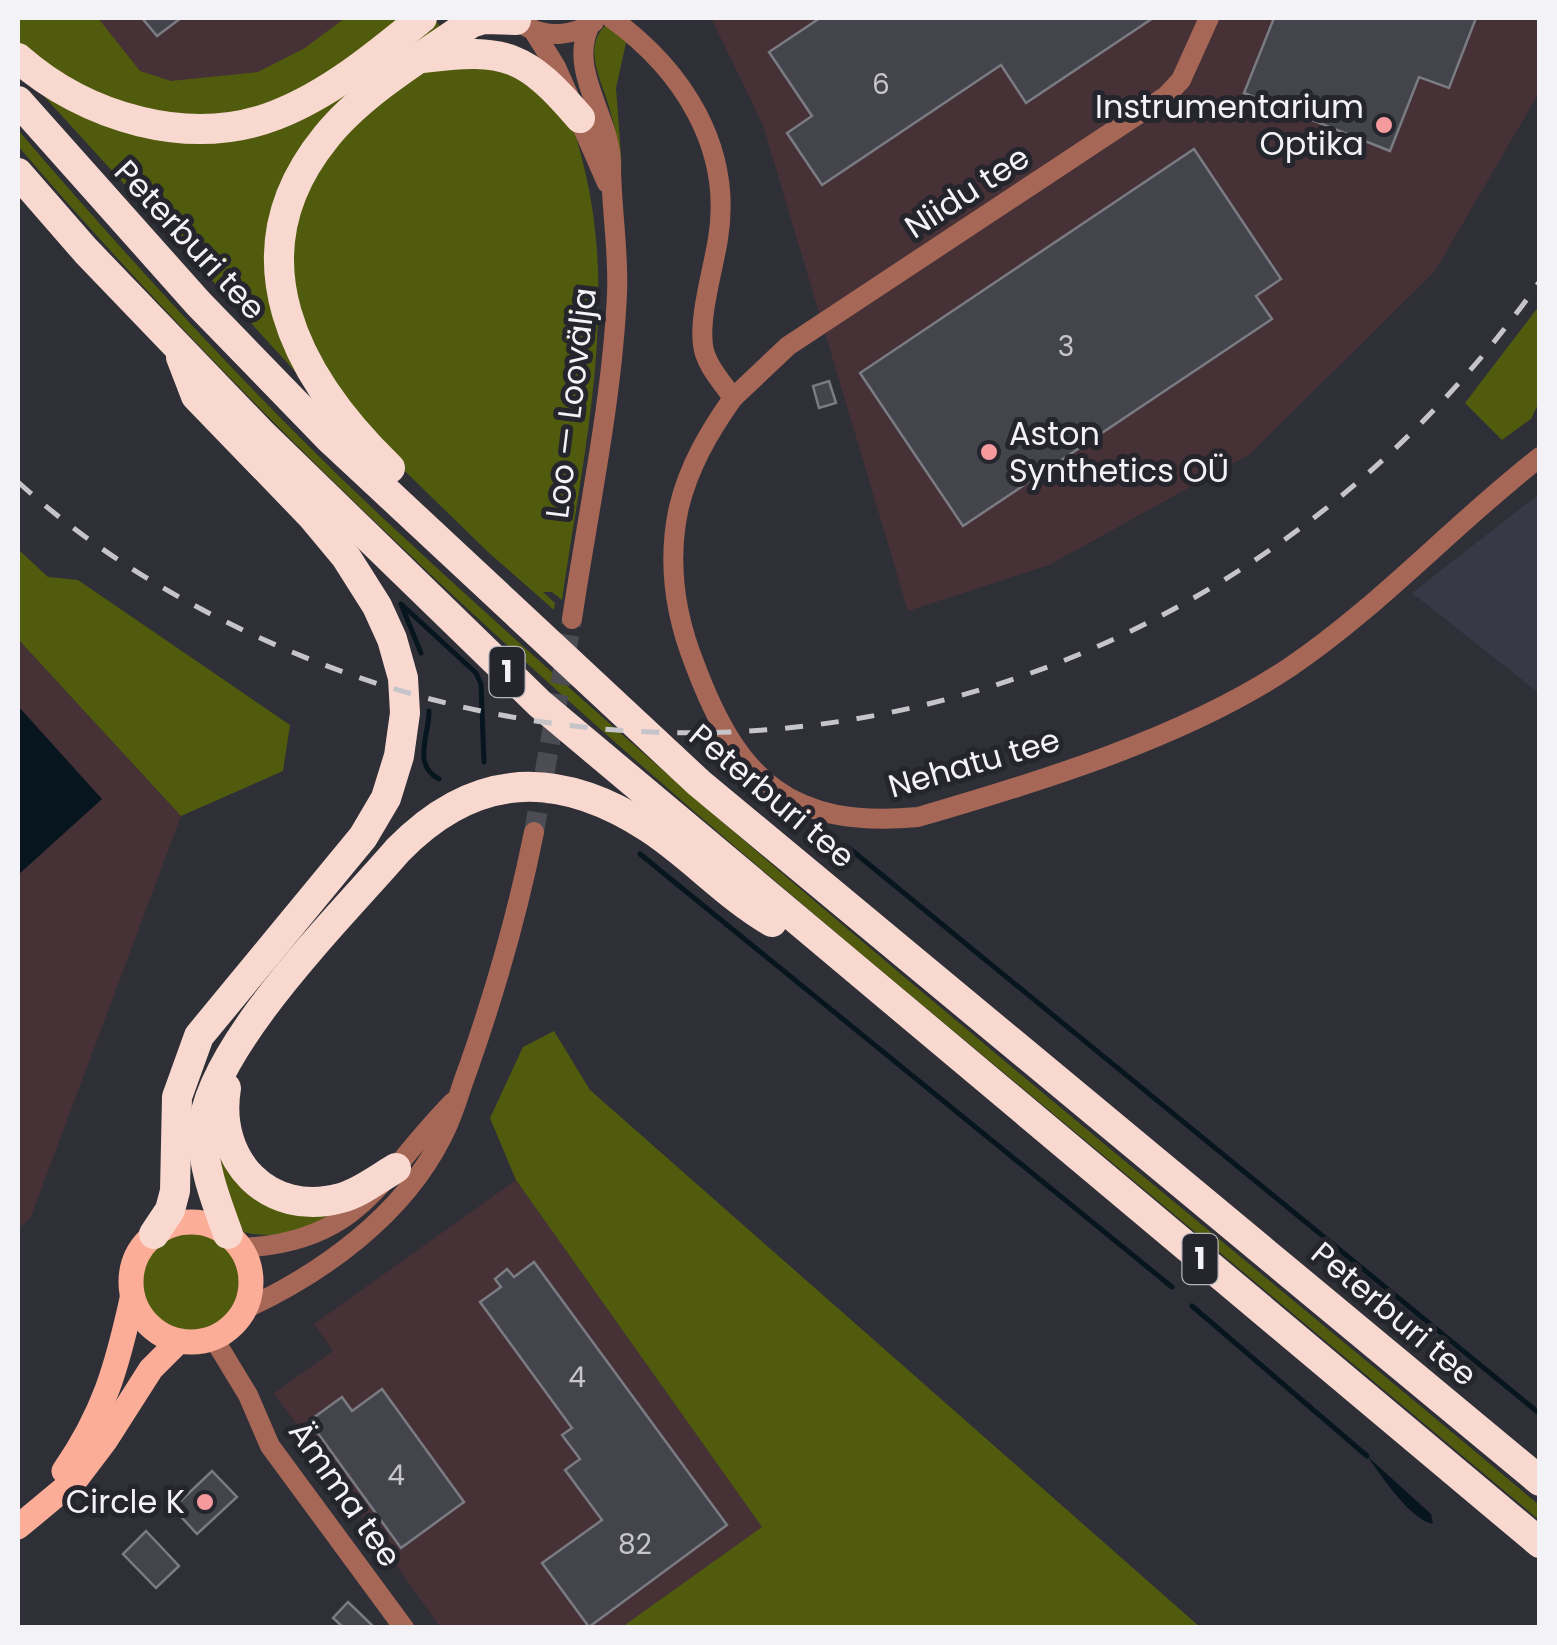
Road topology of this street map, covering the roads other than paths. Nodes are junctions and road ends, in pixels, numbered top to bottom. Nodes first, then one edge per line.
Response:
1 (422, 18) edge
2 (611, 18) edge
3 (1208, 18) edge
4 (594, 22) edge
5 (521, 23) edge
6 (18, 58) edge
7 (421, 59) junction
8 (18, 101) edge
9 (580, 118) junction
10 (18, 173) edge
11 (611, 194) junction
12 (176, 345) junction
13 (733, 398) junction
14 (1540, 457) edge
15 (484, 586) junction
16 (572, 619) tunnel mouth
17 (534, 832) tunnel mouth
18 (860, 975) junction
19 (232, 1050) junction
20 (458, 1096) junction
21 (396, 1168) junction
22 (154, 1234) junction
23 (234, 1241) junction
24 (132, 1299) junction
25 (245, 1309) junction
26 (214, 1338) junction
27 (178, 1342) junction
28 (1540, 1480) edge
29 (24, 1521) edge
30 (1540, 1543) edge
31 (404, 1628) edge

1 - 6 highway
2 - 13 street
3 - 13 street, Niidu tee
4 - 5 street
4 - 11 street, Loo — Loovälja
5 - 7 highway
5 - 9 street, Loo — Loovälja
7 - 9 highway
7 - 15 highway
8 - 15 highway, Peterburi tee / 1
9 - 11 street, Loo — Loovälja
10 - 12 highway, 1
11 - 16 street, Loo — Loovälja
12 - 18 highway, 1
12 - 22 highway
13 - 14 street, Nehatu tee
15 - 28 highway, Peterburi tee / 1
17 - 20 street
18 - 19 highway
18 - 30 highway, 1
19 - 21 highway
19 - 23 highway
20 - 21 street
20 - 25 street
21 - 23 street
22 - 23 main road
22 - 24 main road
23 - 25 main road
24 - 27 main road
24 - 29 main road
25 - 26 main road
26 - 27 main road
26 - 31 street, Ämma tee
27 - 29 main road

